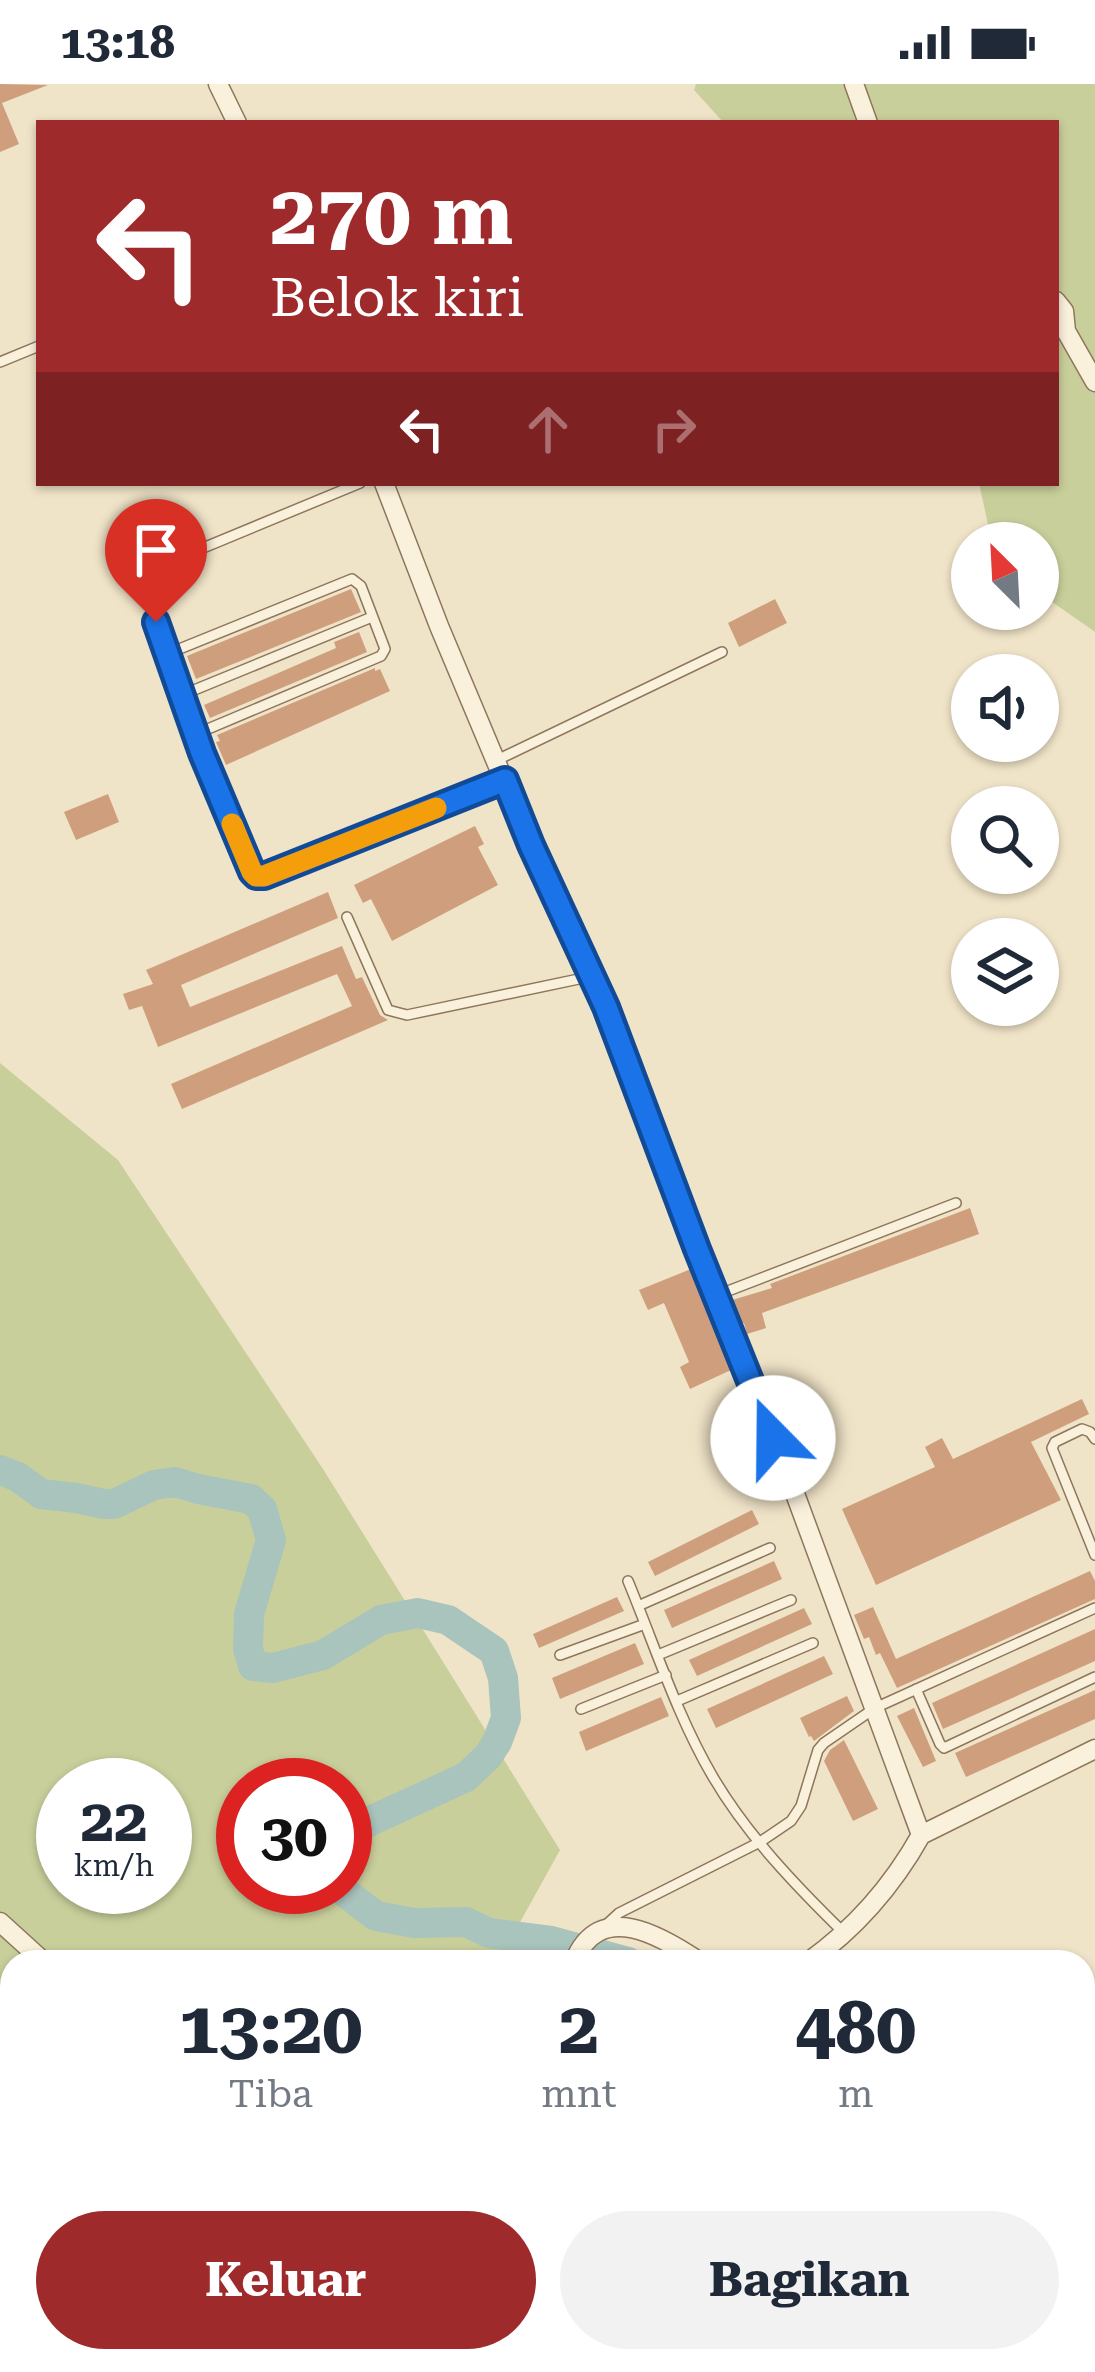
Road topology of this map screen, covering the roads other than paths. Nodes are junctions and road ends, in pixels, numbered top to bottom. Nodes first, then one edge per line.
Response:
1 (218, 84) edge
2 (854, 84) edge
3 (236, 120) edge
4 (867, 120) edge
5 (1059, 305) edge
6 (36, 347) edge
7 (0, 362) edge
8 (1095, 382) edge
9 (353, 486) edge
10 (385, 486) edge
11 (372, 617) junction
12 (722, 652) dead end
13 (167, 654) junction
14 (182, 695) junction
15 (196, 734) junction
16 (497, 760) junction
17 (505, 780) junction
18 (347, 917) dead end
19 (593, 976) junction
20 (956, 1203) dead end
21 (716, 1296) junction
22 (1095, 1439) edge
23 (770, 1548) dead end
24 (1095, 1555) edge
25 (628, 1581) dead end
26 (791, 1600) dead end
27 (638, 1606) junction
28 (1095, 1608) edge
29 (646, 1624) junction
30 (813, 1643) dead end
31 (560, 1655) dead end
32 (658, 1655) junction
33 (666, 1675) junction
34 (1095, 1677) edge
35 (916, 1689) junction
36 (677, 1701) junction
37 (875, 1708) junction
38 (581, 1709) dead end
39 (1095, 1749) edge
40 (921, 1835) junction
41 (760, 1842) junction
42 (0, 1922) edge
43 (602, 1929) junction
44 (844, 1933) junction
45 (31, 1950) edge
46 (580, 1950) edge
47 (682, 1950) edge
48 (823, 1950) edge

1 - 3 street
2 - 4 street
5 - 8 street
6 - 7 lane
9 - 13 lane
10 - 16 street
11 - 13 lane
11 - 14 lane
11 - 15 lane
12 - 16 lane
13 - 14 lane
14 - 15 lane
15 - 17 lane
16 - 17 street
17 - 19 street
18 - 19 lane
19 - 21 street
20 - 21 lane
21 - 37 street
22 - 24 lane
23 - 27 lane
25 - 27 lane
26 - 32 lane
27 - 29 lane
28 - 35 lane
29 - 31 lane
29 - 32 lane
30 - 36 lane
32 - 33 lane
33 - 36 lane
33 - 38 lane
34 - 35 lane
35 - 37 lane
36 - 41 lane
37 - 40 street
37 - 41 lane
39 - 40 street
40 - 44 street
41 - 43 lane
41 - 44 lane
42 - 45 street
43 - 46 street
43 - 47 street
44 - 48 street

